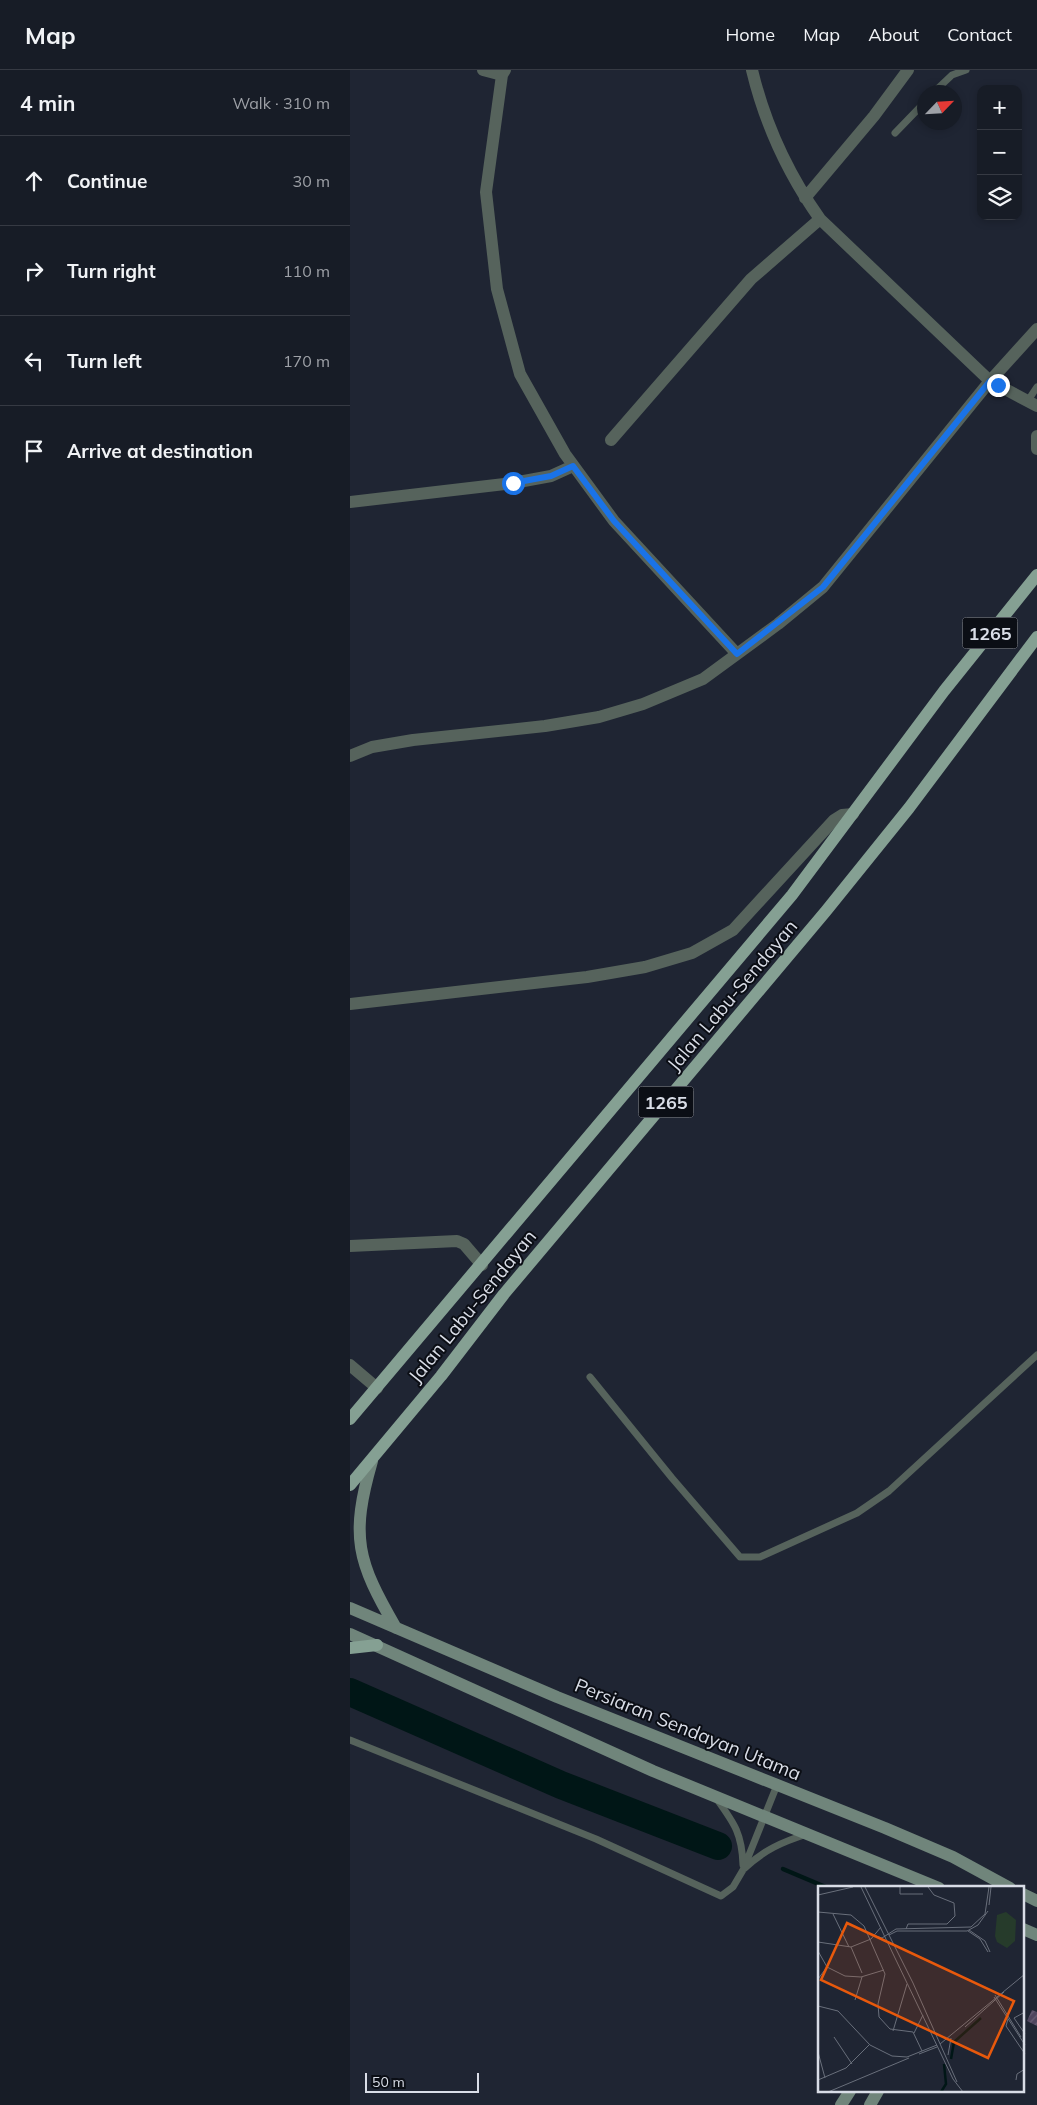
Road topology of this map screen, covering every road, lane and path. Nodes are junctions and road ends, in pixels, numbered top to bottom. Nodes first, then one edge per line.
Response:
1 (483, 70) edge
2 (752, 70) edge
3 (908, 70) edge
4 (966, 70) edge
5 (504, 72) edge
6 (941, 85) edge
7 (917, 110) edge
8 (895, 133) dead end
9 (805, 198) junction
10 (820, 220) junction
11 (1037, 329) edge
12 (990, 381) junction
13 (1037, 387) edge
14 (1032, 404) edge
15 (1037, 436) edge
16 (611, 440) dead end
17 (1037, 449) edge
18 (573, 466) junction
19 (350, 502) edge
20 (1037, 575) edge
21 (1037, 637) edge
22 (737, 654) junction
23 (350, 756) edge
24 (853, 814) junction
25 (350, 1004) edge
26 (350, 1246) edge
27 (482, 1265) junction
28 (1037, 1355) edge
29 (350, 1365) edge
30 (590, 1377) dead end
31 (377, 1388) junction
32 (350, 1419) edge
33 (375, 1454) junction
34 (350, 1484) edge
35 (350, 1608) edge
36 (396, 1628) junction
37 (350, 1634) edge
38 (377, 1645) junction
39 (350, 1648) edge
40 (350, 1740) edge
41 (777, 1785) junction
42 (713, 1795) junction
43 (764, 1816) junction
44 (808, 1834) junction
45 (743, 1870) junction
46 (985, 1876) junction
47 (932, 1886) edge
48 (980, 1886) edge
49 (1006, 1886) edge
50 (1024, 1894) edge
51 (1037, 1901) edge
52 (1024, 1929) edge
53 (1037, 1935) edge
54 (1024, 1937) edge
55 (849, 2092) edge
56 (877, 2092) edge
57 (841, 2105) edge
58 (870, 2105) edge

1 - 5 street
2 - 9 street
3 - 9 street
4 - 6 lane
5 - 18 street
7 - 8 lane
9 - 10 street
10 - 12 street
10 - 16 street
11 - 12 street
12 - 14 street
12 - 22 street
13 - 14 lane
15 - 17 street
18 - 19 street
18 - 22 street
20 - 24 main road, Jalan Labu-Sendayan / 1265
21 - 33 main road, Jalan Labu-Sendayan / 1265
22 - 23 street
24 - 25 street
24 - 27 main road, Jalan Labu-Sendayan / 1265
26 - 27 street
27 - 31 main road, Jalan Labu-Sendayan / 1265
28 - 30 lane
29 - 31 street
31 - 32 main road, Jalan Labu-Sendayan / 1265
33 - 34 main road, Jalan Labu-Sendayan / 1265
33 - 36 main road
35 - 36 main road, Persiaran Sendayan Utama
36 - 41 main road, Persiaran Sendayan Utama
37 - 38 main road
38 - 39 main road
38 - 42 main road
40 - 45 lane
41 - 43 lane
41 - 46 main road, Persiaran Sendayan Utama
42 - 43 main road
42 - 45 lane
43 - 44 main road
43 - 45 lane
44 - 45 lane
44 - 47 main road
46 - 48 main road
46 - 49 main road, Persiaran Sendayan Utama
50 - 51 main road
52 - 53 main road
53 - 54 main road
55 - 57 main road
56 - 58 main road

